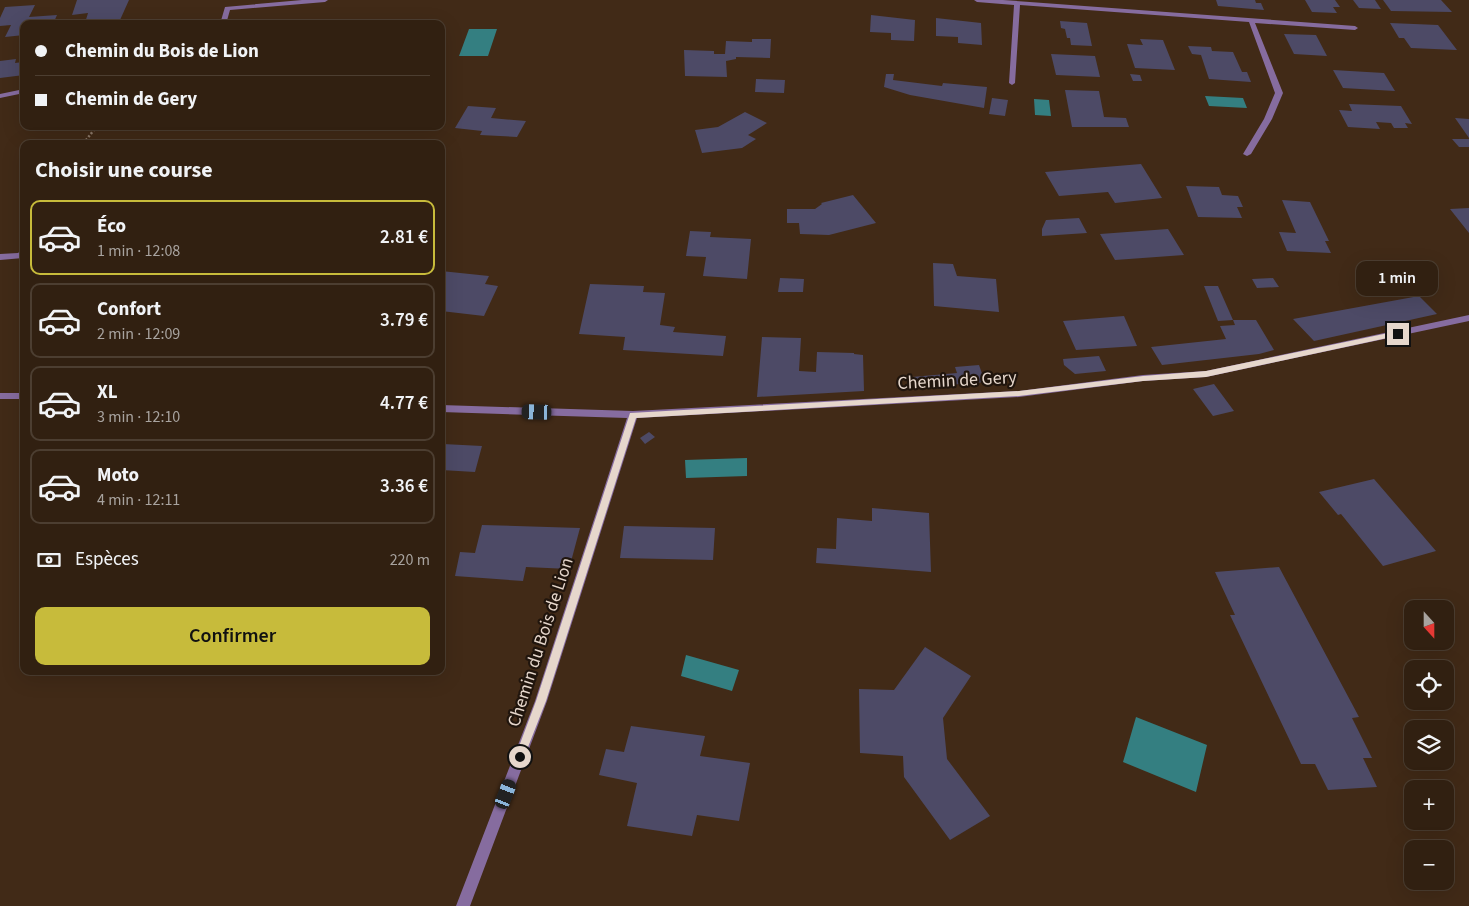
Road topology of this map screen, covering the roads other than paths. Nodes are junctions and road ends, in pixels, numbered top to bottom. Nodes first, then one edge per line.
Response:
1 (324, 0) edge
2 (977, 0) edge
3 (1017, 3) junction
4 (1080, 3) edge
5 (224, 20) edge
6 (1251, 20) junction
7 (1355, 28) dead end
8 (1012, 83) dead end
9 (20, 91) edge
10 (0, 96) edge
11 (1247, 154) dead end
12 (20, 256) edge
13 (0, 257) edge
14 (1469, 318) edge
15 (0, 396) edge
16 (20, 396) edge
17 (445, 408) edge
18 (633, 416) junction
19 (463, 906) edge

1 - 5 street
2 - 3 street
3 - 4 street
3 - 8 street
4 - 6 street
6 - 7 street
6 - 11 street
9 - 10 street
12 - 13 street
14 - 18 street, Chemin de Gery
15 - 16 street
17 - 18 street, Chemin de Gery
18 - 19 street, Chemin du Bois de Lion

